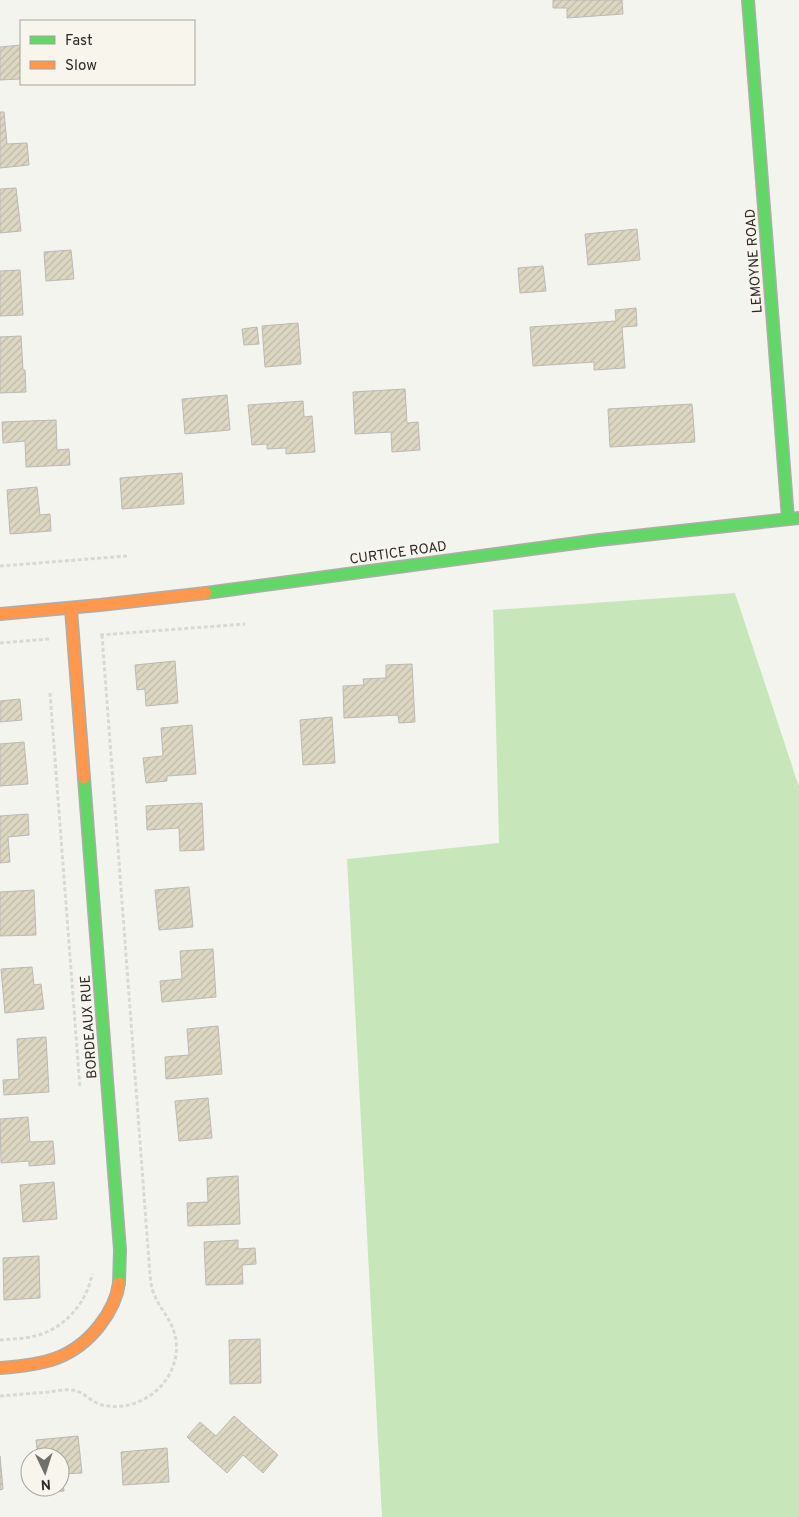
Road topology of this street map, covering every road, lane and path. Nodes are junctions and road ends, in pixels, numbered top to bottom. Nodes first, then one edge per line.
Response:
1 (748, 0) edge
2 (793, 519) edge
3 (127, 556) dead end
4 (0, 566) edge
5 (71, 608) junction
6 (0, 614) edge
7 (245, 624) dead end
8 (73, 637) junction
9 (0, 643) edge
10 (49, 687) dead end
11 (80, 1097) dead end
12 (93, 1266) dead end
13 (0, 1340) edge
14 (0, 1368) edge

1 - 2 street, LEMOYNE ROAD
2 - 5 street, CURTICE ROAD
3 - 4 path
5 - 6 street, CURTICE ROAD
5 - 8 street, BORDEAUX RUE
7 - 8 path
8 - 9 path
8 - 14 street, BORDEAUX RUE
10 - 11 path
12 - 13 path

